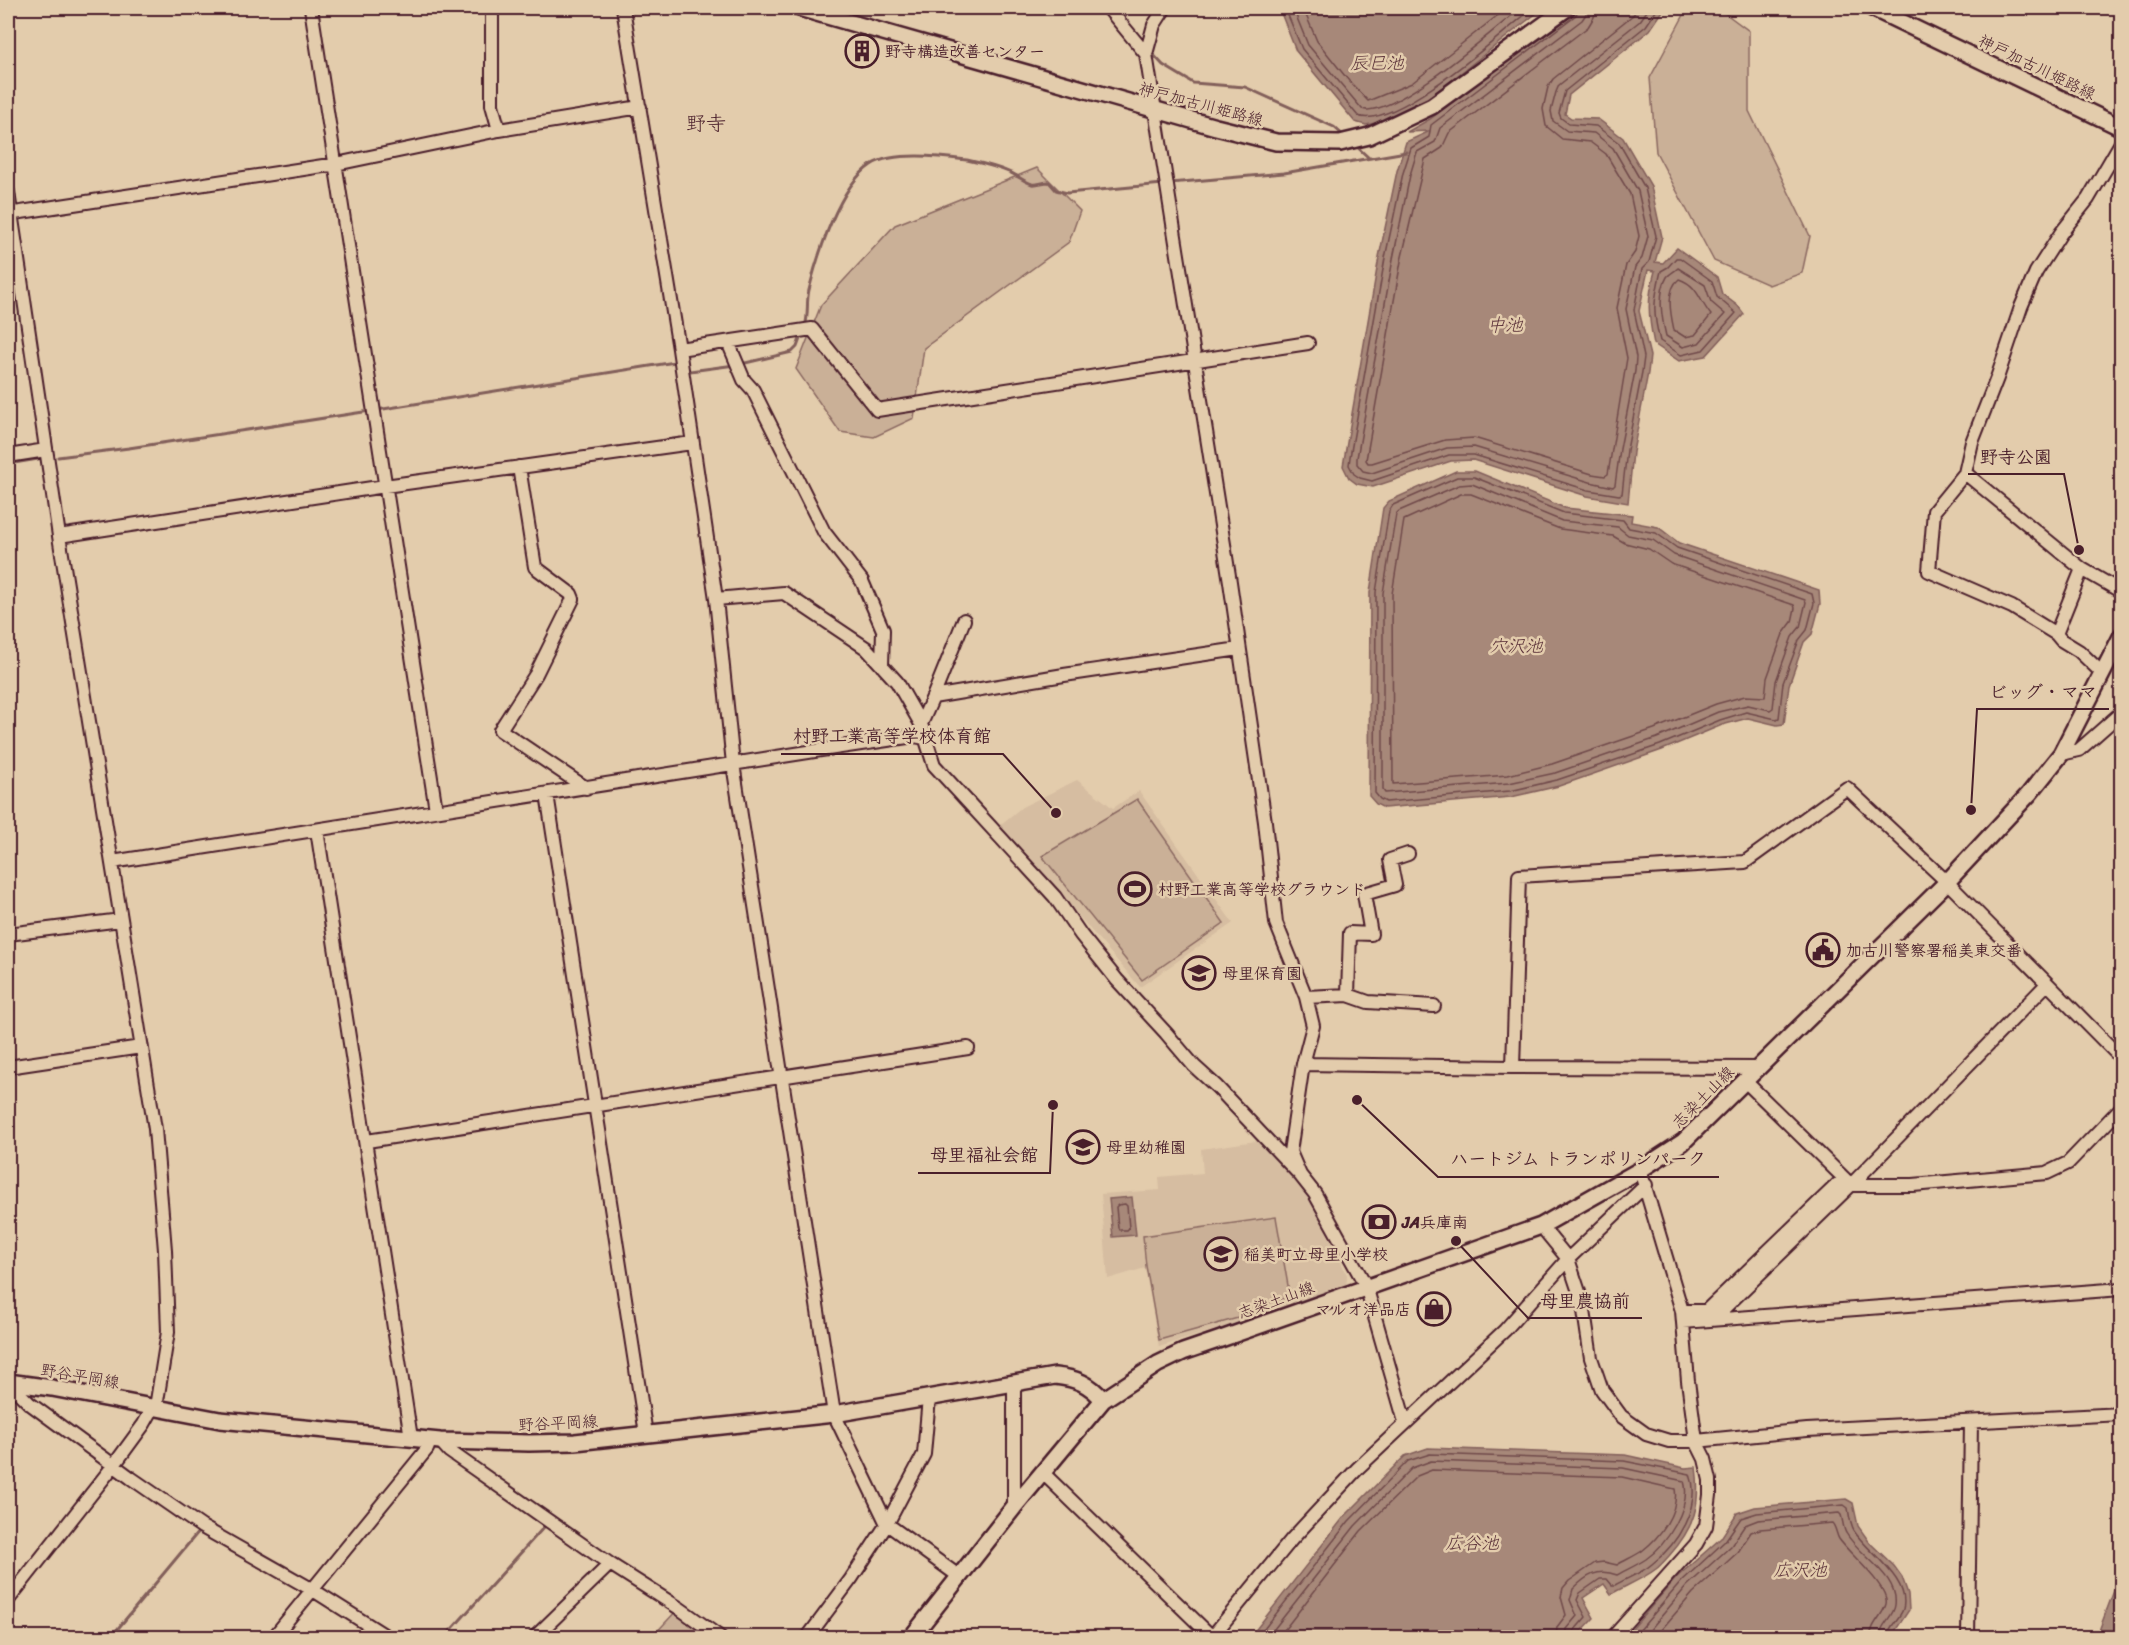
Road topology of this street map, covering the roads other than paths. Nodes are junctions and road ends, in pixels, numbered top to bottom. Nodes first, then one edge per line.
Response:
1 (310, 8) edge
2 (492, 8) edge
3 (623, 8) edge
4 (799, 8) edge
5 (1108, 8) edge
6 (1165, 8) edge
7 (1567, 8) edge
8 (1872, 8) edge
9 (1146, 54) junction
10 (640, 107) junction
11 (1156, 111) junction
12 (2121, 128) edge
13 (499, 130) junction
14 (2121, 141) edge
15 (336, 164) junction
16 (8, 192) edge
17 (9, 213) edge
18 (728, 342) junction
19 (1308, 343) dead end
20 (679, 350) junction
21 (1196, 362) junction
22 (693, 443) junction
23 (46, 450) junction
24 (8, 456) edge
25 (519, 467) junction
26 (1965, 473) junction
27 (385, 486) junction
28 (59, 536) junction
29 (2082, 569) junction
30 (2121, 592) edge
31 (716, 599) junction
32 (964, 620) dead end
33 (2056, 634) junction
34 (2121, 635) edge
35 (1239, 649) junction
36 (882, 666) junction
37 (2102, 673) junction
38 (933, 697) junction
39 (2119, 718) edge
40 (921, 724) junction
41 (925, 738) junction
42 (2061, 754) junction
43 (733, 764) junction
44 (586, 788) junction
45 (547, 794) junction
46 (436, 810) junction
47 (317, 830) junction
48 (1408, 854) dead end
49 (112, 862) junction
50 (1947, 882) junction
51 (121, 920) junction
52 (8, 934) edge
53 (2047, 984) junction
54 (1348, 995) junction
55 (1306, 998) junction
56 (1434, 1006) dead end
57 (141, 1047) junction
58 (968, 1048) dead end
59 (2121, 1059) edge
60 (1304, 1064) junction
61 (8, 1067) edge
62 (1513, 1067) junction
63 (1758, 1068) junction
64 (782, 1077) junction
65 (1744, 1081) junction
66 (595, 1106) junction
67 (2121, 1107) edge
68 (367, 1141) junction
69 (1640, 1170) junction
70 (1300, 1175) junction
71 (1847, 1182) junction
72 (1646, 1185) junction
73 (1541, 1226) junction
74 (1568, 1259) junction
75 (1366, 1286) junction
76 (2121, 1289) edge
77 (1683, 1316) junction
78 (1713, 1319) junction
79 (8, 1382) edge
80 (1014, 1384) junction
81 (929, 1398) junction
82 (1103, 1400) junction
83 (152, 1408) junction
84 (834, 1414) junction
85 (2121, 1414) edge
86 (1405, 1422) junction
87 (1971, 1422) junction
88 (646, 1434) junction
89 (411, 1438) junction
90 (436, 1440) junction
91 (1696, 1440) junction
92 (114, 1465) junction
93 (1042, 1472) junction
94 (1014, 1507) junction
95 (887, 1524) junction
96 (609, 1564) junction
97 (960, 1577) junction
98 (313, 1590) junction
99 (8, 1600) edge
100 (1212, 1637) edge
101 (273, 1638) edge
102 (389, 1638) edge
103 (534, 1638) edge
104 (721, 1638) edge
105 (807, 1638) edge
106 (911, 1638) edge
107 (1612, 1638) edge
108 (1968, 1638) edge

1 - 15 street
2 - 13 street
3 - 10 street
4 - 11 main road, 神戸加古川姫路線
5 - 9 street
6 - 9 street
7 - 11 main road, 神戸加古川姫路線
8 - 12 main road, 神戸加古川姫路線
9 - 11 street
10 - 13 street
10 - 20 street
11 - 21 street
13 - 15 street
14 - 26 street
15 - 17 street
15 - 27 street
16 - 17 street
17 - 23 street
18 - 20 street
18 - 21 street
18 - 36 street
19 - 21 street
20 - 22 street
21 - 35 street
22 - 25 street
22 - 31 street
23 - 24 street
23 - 28 street
25 - 27 street
25 - 44 street
26 - 29 street
26 - 33 street
27 - 28 street
27 - 46 street
28 - 49 street
29 - 30 street
29 - 33 street
31 - 36 street
31 - 43 street
32 - 38 street
33 - 37 street
34 - 37 main road, 志染土山線
35 - 38 street
35 - 55 street
36 - 40 street
37 - 42 main road, 志染土山線
38 - 40 street
39 - 42 street
40 - 41 street
41 - 43 street
41 - 70 street
42 - 50 main road, 志染土山線
43 - 44 street
43 - 64 street
44 - 45 street
45 - 46 street
45 - 66 street
46 - 47 street
47 - 49 street
47 - 68 street
48 - 54 street
49 - 51 street
50 - 53 street
50 - 62 street
50 - 63 main road, 志染土山線
51 - 52 street
51 - 57 street
53 - 59 street
53 - 71 street
54 - 55 street
54 - 56 street
55 - 60 street
57 - 61 street
57 - 83 street
58 - 64 street
60 - 62 street
60 - 70 street
62 - 63 street
63 - 65 main road, 志染土山線
64 - 66 street
64 - 84 street
65 - 69 main road, 志染土山線
65 - 71 street
66 - 68 street
66 - 88 street
67 - 71 street
68 - 89 street
69 - 72 street
69 - 73 main road, 志染土山線
70 - 75 street
71 - 77 street
71 - 78 street
72 - 74 street
72 - 77 street
73 - 74 street
73 - 75 main road, 志染土山線
74 - 86 street
74 - 91 street
75 - 82 main road, 志染土山線
75 - 86 street
76 - 78 street
77 - 78 street
77 - 91 street
79 - 83 main road, 野谷平岡線
79 - 92 street
80 - 81 main road, 野谷平岡線
80 - 82 main road, 野谷平岡線
80 - 94 street
81 - 84 main road, 野谷平岡線
81 - 95 street
82 - 93 main road, 志染土山線
83 - 89 main road, 野谷平岡線
83 - 92 street
84 - 88 main road, 野谷平岡線
84 - 95 street
85 - 87 street
86 - 100 street
87 - 91 street
87 - 108 street
88 - 90 main road, 野谷平岡線
89 - 90 main road, 野谷平岡線
90 - 96 street
90 - 98 street
91 - 107 street
92 - 98 street
92 - 99 street
93 - 94 main road, 志染土山線
93 - 100 street
94 - 97 main road, 志染土山線
95 - 97 street
95 - 105 street
96 - 103 street
96 - 104 street
97 - 106 main road, 志染土山線
98 - 101 street
98 - 102 street

